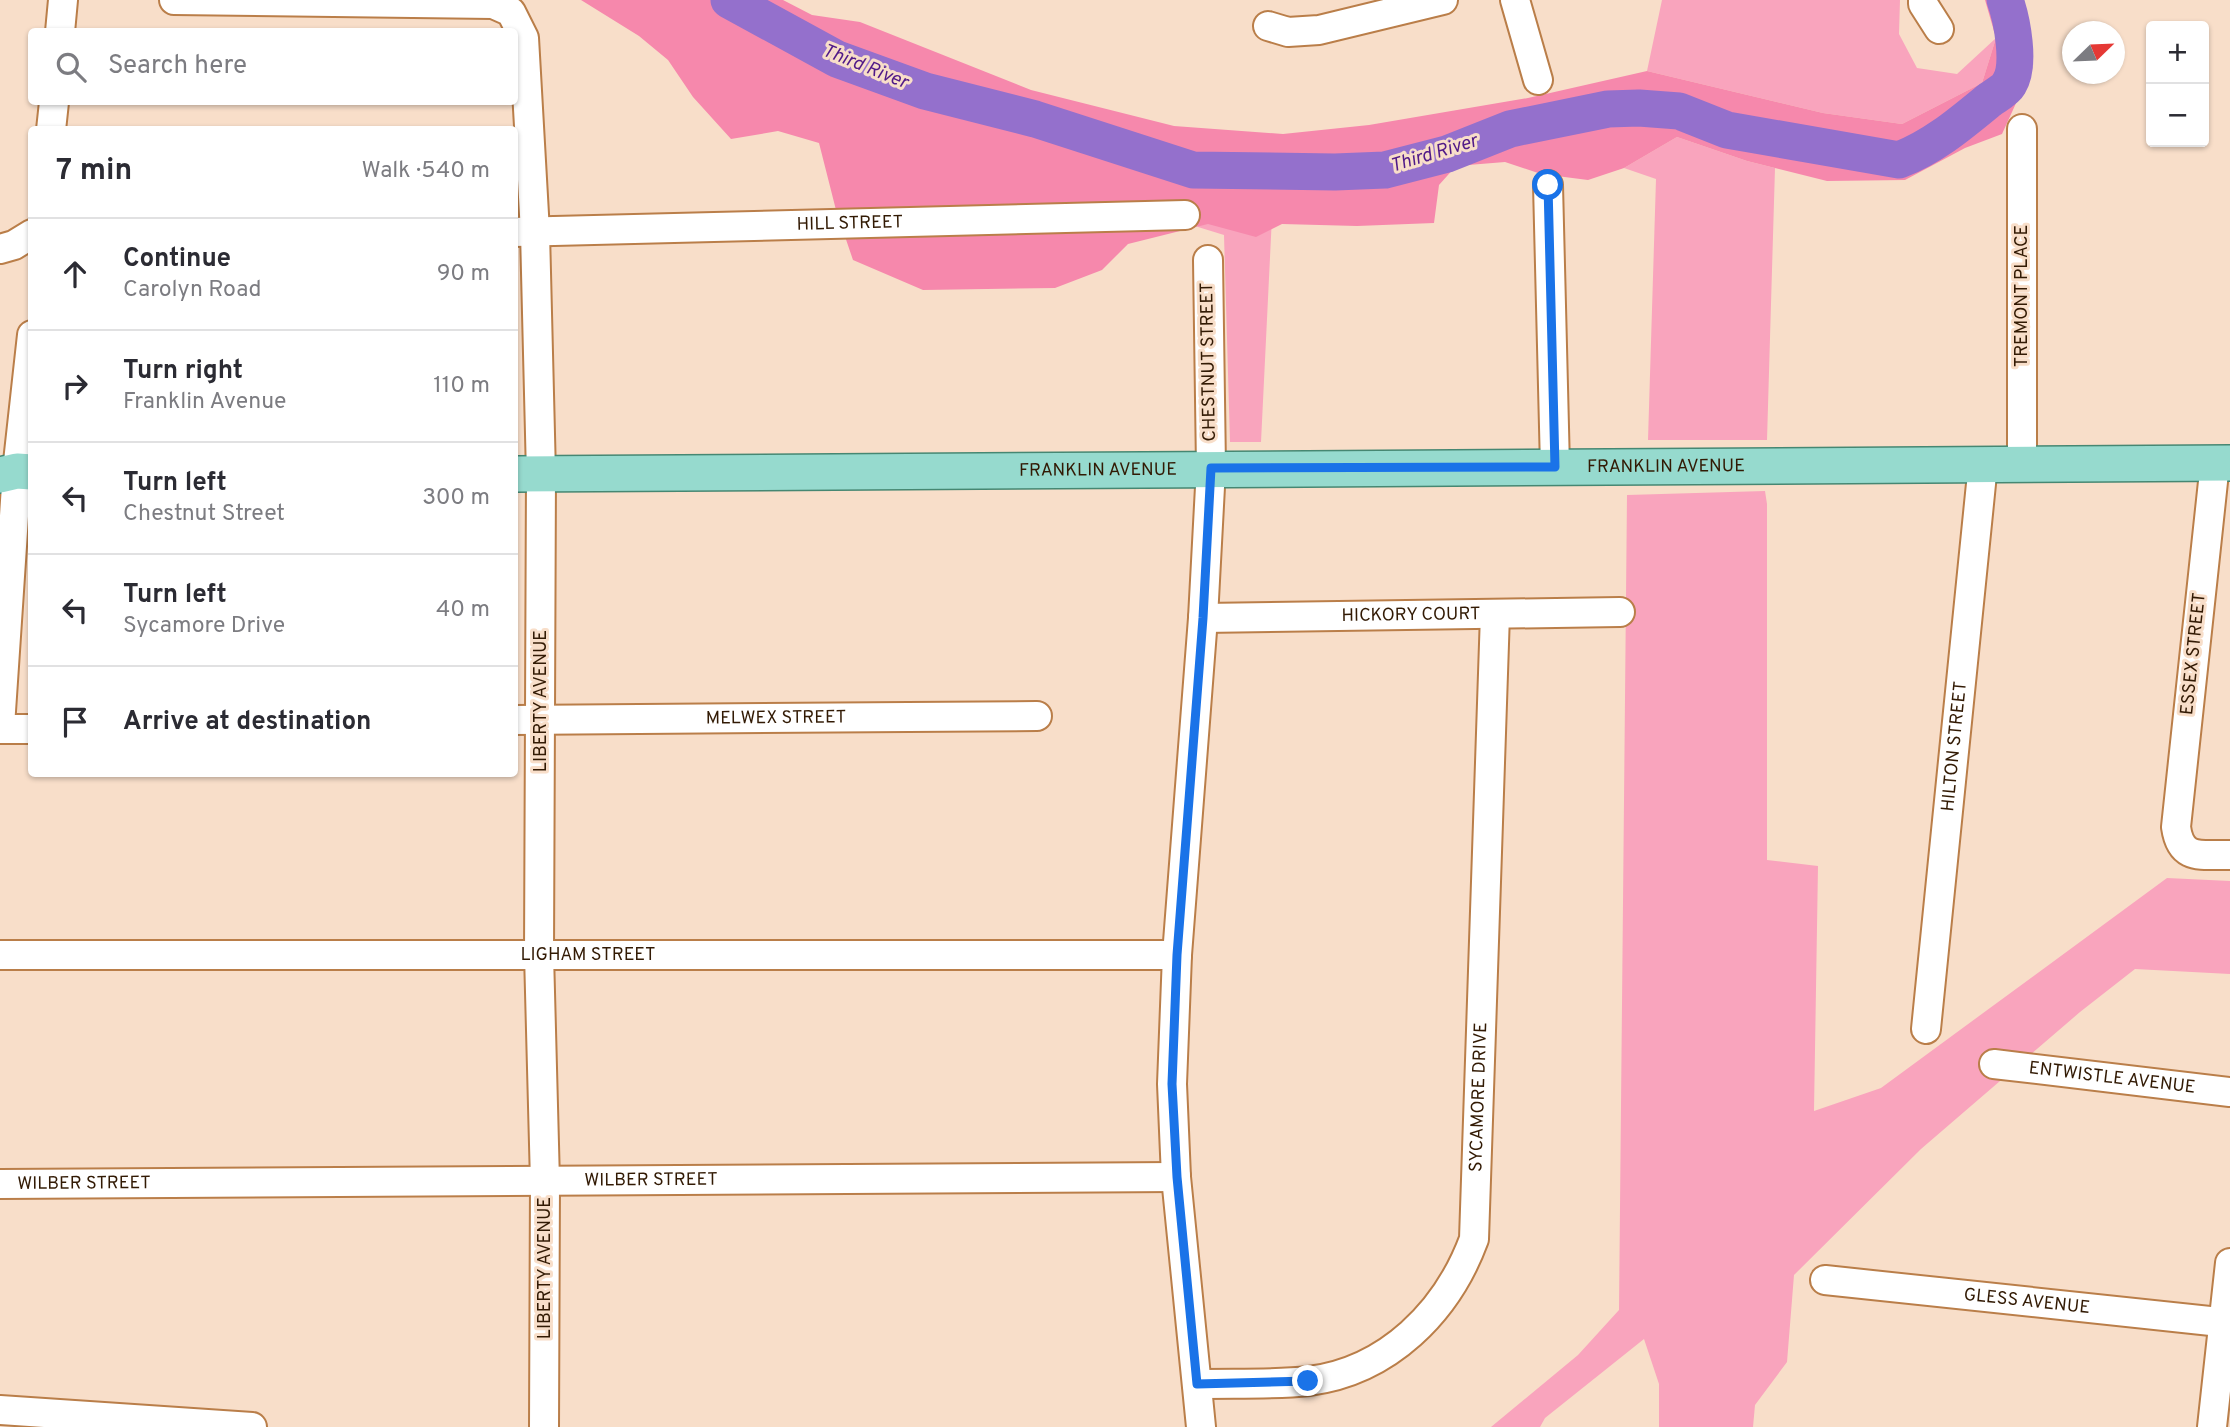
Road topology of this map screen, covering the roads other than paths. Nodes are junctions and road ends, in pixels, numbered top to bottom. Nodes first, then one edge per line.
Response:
1 (63, 0) edge
2 (174, 0) edge
3 (1443, 0) edge
4 (1515, 0) edge
5 (1923, 0) edge
6 (1268, 26) dead end
7 (60, 28) edge
8 (1939, 29) dead end
9 (1538, 80) dead end
10 (54, 105) edge
11 (51, 126) edge
12 (2022, 129) dead end
13 (1548, 185) dead end
14 (1185, 215) dead end
15 (525, 232) edge
16 (28, 236) edge
17 (0, 249) edge
18 (1208, 260) dead end
19 (28, 370) edge
20 (2223, 463) edge
21 (1983, 464) junction
22 (2022, 464) junction
23 (1555, 467) junction
24 (1211, 468) junction
25 (16, 473) edge
26 (528, 474) edge
27 (1620, 612) dead end
28 (1494, 614) junction
29 (1203, 618) junction
30 (1037, 716) dead end
31 (528, 719) edge
32 (0, 728) edge
33 (28, 729) edge
34 (2230, 855) edge
35 (539, 954) junction
36 (0, 955) edge
37 (1177, 955) junction
38 (1926, 1029) dead end
39 (1994, 1064) dead end
40 (2230, 1092) edge
41 (1177, 1177) junction
42 (545, 1182) junction
43 (0, 1184) edge
44 (2230, 1263) edge
45 (1825, 1280) dead end
46 (2227, 1323) edge
47 (1197, 1384) junction
48 (0, 1410) edge
49 (208, 1425) edge
50 (252, 1427) edge
51 (544, 1427) edge
52 (1201, 1427) edge
53 (2212, 1427) edge

1 - 7 street
2 - 15 street, LIBERTY AVENUE
3 - 6 street
4 - 9 street
5 - 8 street
10 - 11 street
12 - 22 street, TREMONT PLACE
13 - 23 street
14 - 15 street, HILL STREET
15 - 26 street, LIBERTY AVENUE
16 - 17 street
18 - 24 street, CHESTNUT STREET
19 - 25 street
20 - 22 main road, FRANKLIN AVENUE
20 - 34 street, ESSEX STREET
21 - 22 main road, FRANKLIN AVENUE
21 - 23 main road, FRANKLIN AVENUE
21 - 38 street, HILTON STREET
23 - 24 main road, FRANKLIN AVENUE
24 - 26 main road, FRANKLIN AVENUE
24 - 29 street, CHESTNUT STREET
25 - 32 street
26 - 31 street, LIBERTY AVENUE
27 - 28 street, HICKORY COURT
28 - 29 street, HICKORY COURT
28 - 47 street, SYCAMORE DRIVE
29 - 37 street, CHESTNUT STREET
30 - 31 street, MELWEX STREET
31 - 35 street, LIBERTY AVENUE
32 - 33 street
35 - 36 street, LIGHAM STREET
35 - 37 street, LIGHAM STREET
35 - 42 street, LIBERTY AVENUE
37 - 41 street, CHESTNUT STREET
39 - 40 street, ENTWISTLE AVENUE
41 - 42 street, WILBER STREET
41 - 47 street, CHESTNUT STREET
42 - 43 street, WILBER STREET
42 - 51 street, LIBERTY AVENUE
44 - 46 street
45 - 46 street, GLESS AVENUE
46 - 53 street
47 - 52 street, CHESTNUT STREET
48 - 49 street
49 - 50 street

